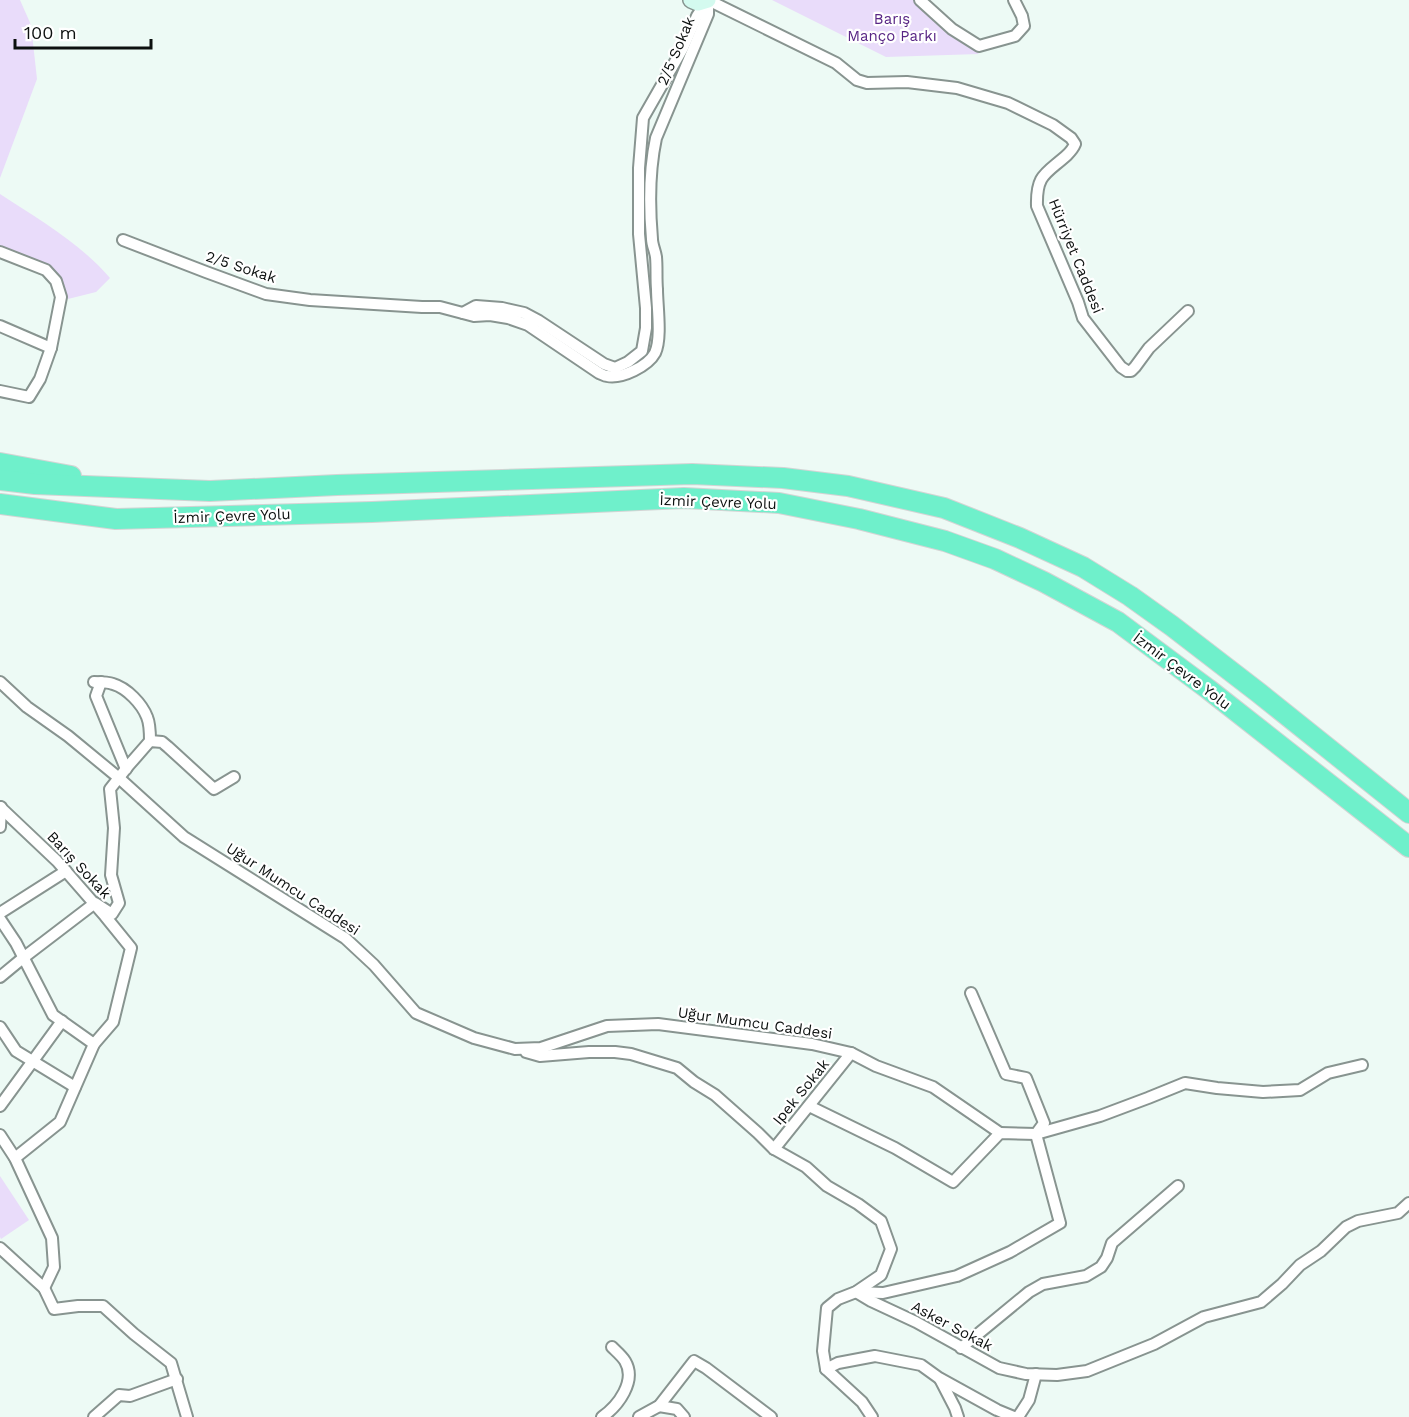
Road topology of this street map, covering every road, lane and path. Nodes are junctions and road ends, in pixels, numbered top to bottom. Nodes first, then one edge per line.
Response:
1 (691, 0) edge
2 (708, 0) edge
3 (920, 0) edge
4 (1014, 0) edge
5 (730, 5) edge
6 (123, 240) dead end
7 (0, 252) edge
8 (1188, 311) dead end
9 (463, 313) junction
10 (0, 326) edge
11 (51, 348) junction
12 (0, 391) edge
13 (0, 464) edge
14 (0, 480) edge
15 (126, 488) junction
16 (0, 504) edge
17 (0, 514) edge
18 (116, 519) junction
19 (0, 682) edge
20 (150, 741) junction
21 (122, 774) junction
22 (234, 777) dead end
23 (0, 807) edge
24 (1409, 813) edge
25 (0, 828) edge
26 (1409, 847) edge
27 (66, 871) junction
28 (95, 903) junction
29 (0, 913) edge
30 (0, 919) edge
31 (23, 958) junction
32 (0, 977) edge
33 (971, 993) dead end
34 (62, 1022) junction
35 (0, 1027) edge
36 (94, 1044) junction
37 (515, 1049) junction
38 (851, 1053) junction
39 (33, 1062) junction
40 (1362, 1065) dead end
41 (75, 1087) junction
42 (0, 1106) edge
43 (809, 1106) junction
44 (1000, 1133) junction
45 (1036, 1134) junction
46 (0, 1135) edge
47 (774, 1149) junction
48 (15, 1158) junction
49 (1178, 1186) dead end
50 (1409, 1203) edge
51 (0, 1248) edge
52 (44, 1288) junction
53 (856, 1292) junction
54 (612, 1347) dead end
55 (961, 1348) junction
56 (826, 1369) junction
57 (1036, 1374) junction
58 (939, 1378) junction
59 (177, 1379) junction
60 (659, 1406) junction
61 (94, 1417) edge
62 (187, 1417) edge
63 (602, 1417) edge
64 (639, 1417) edge
65 (684, 1417) edge
66 (771, 1417) edge
67 (872, 1417) edge
68 (958, 1417) edge
69 (1014, 1417) edge
70 (1018, 1417) edge

1 - 2 main road
2 - 5 street, Hürriyet Caddesi
2 - 9 street, 2/5 Sokak
2 - 9 street, 2/5 Sokak
3 - 4 street
5 - 8 street, Hürriyet Caddesi
6 - 9 street, 2/5 Sokak
7 - 11 street
10 - 11 street
11 - 12 street
13 - 15 highway
14 - 15 highway, İzmir Çevre Yolu
15 - 24 highway, İzmir Çevre Yolu
16 - 18 highway, İzmir Çevre Yolu
17 - 18 highway
18 - 26 highway, İzmir Çevre Yolu
19 - 21 street, Uğur Mumcu Caddesi
20 - 21 street
20 - 21 street
20 - 22 street
21 - 28 street
21 - 37 street, Uğur Mumcu Caddesi
23 - 25 street
23 - 27 street, Barış Sokak
27 - 28 street, Barış Sokak
27 - 29 street
28 - 31 street
28 - 36 street, Barış Sokak
30 - 31 street
31 - 32 street
31 - 34 street
33 - 45 street
34 - 36 street
34 - 39 street
35 - 39 street
36 - 41 street
37 - 38 street, Uğur Mumcu Caddesi
37 - 47 street
38 - 43 street, Ipek Sokak
38 - 44 street, Uğur Mumcu Caddesi
39 - 41 street
39 - 42 street
40 - 45 street
41 - 48 street
43 - 44 street
43 - 47 street, Ipek Sokak
44 - 45 street
45 - 53 street
46 - 48 street
47 - 53 street
48 - 52 street
49 - 55 street
50 - 57 street, Asker Sokak
51 - 52 street
52 - 59 street
53 - 55 street, Asker Sokak
53 - 56 street
54 - 63 street
55 - 57 street, Asker Sokak
56 - 58 street
56 - 67 street
57 - 70 street
58 - 68 street
58 - 69 street
59 - 61 street
59 - 62 street
60 - 64 street
60 - 65 street
60 - 66 street

